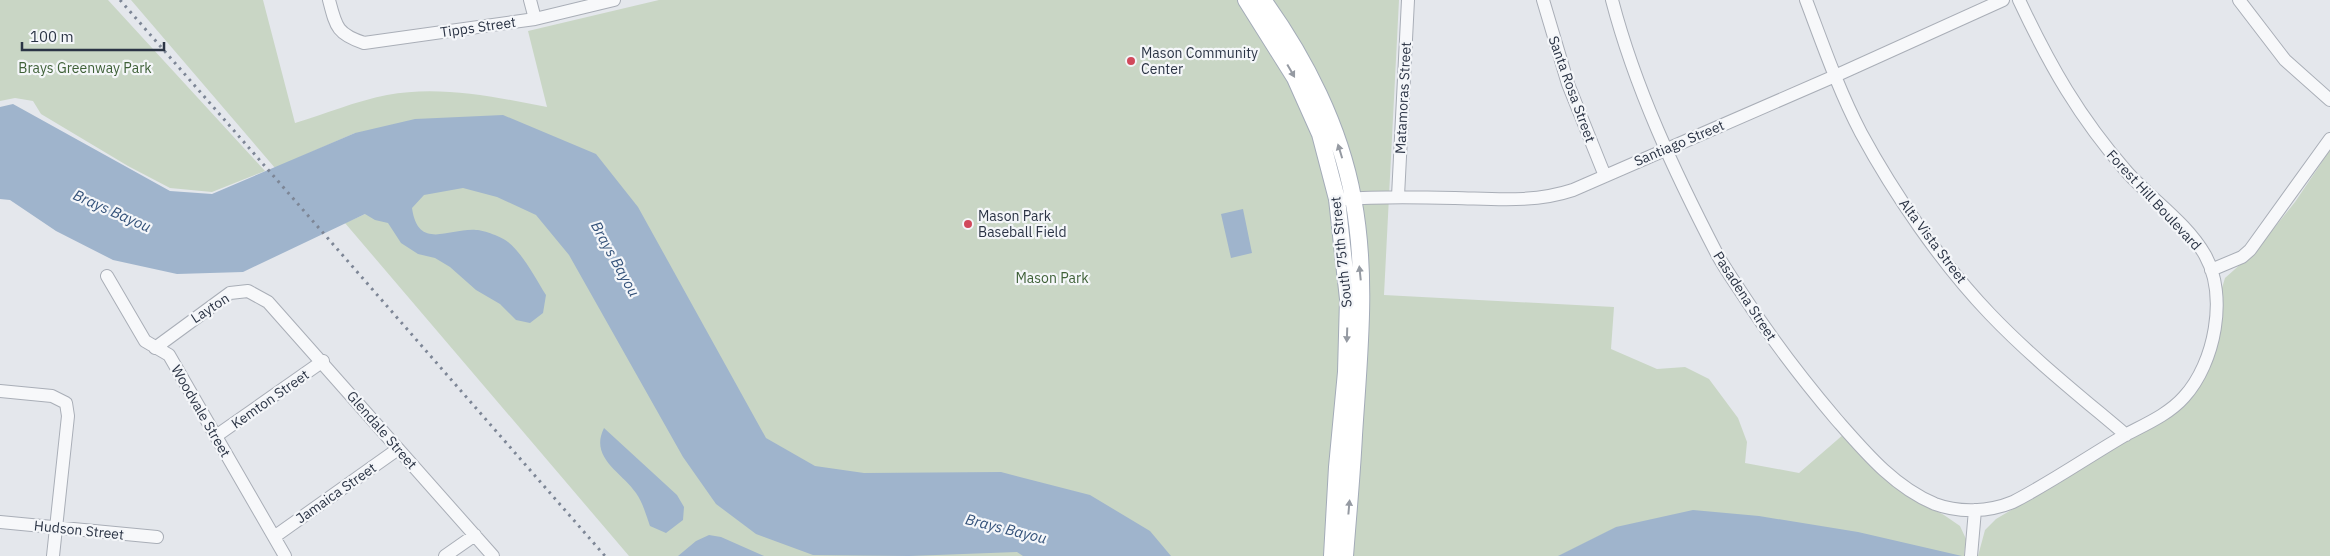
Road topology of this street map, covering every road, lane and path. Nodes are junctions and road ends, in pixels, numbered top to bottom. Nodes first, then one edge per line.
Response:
1 (329, 0) edge
2 (530, 0) edge
3 (614, 0) edge
4 (1246, 0) edge
5 (1263, 0) edge
6 (1408, 0) edge
7 (1543, 0) edge
8 (1612, 0) edge
9 (1806, 0) edge
10 (2003, 0) edge
11 (2019, 0) edge
12 (2239, 0) edge
13 (535, 19) junction
14 (1282, 40) junction
15 (1835, 76) junction
16 (2330, 100) edge
17 (2330, 139) edge
18 (1666, 149) junction
19 (1605, 176) junction
20 (1398, 196) junction
21 (1345, 199) junction
22 (2211, 270) junction
23 (107, 276) dead end
24 (270, 304) joint
25 (155, 348) junction
26 (323, 361) junction
27 (0, 391) edge
28 (2126, 435) junction
29 (216, 436) junction
30 (398, 450) junction
31 (1976, 510) junction
32 (0, 522) edge
33 (56, 528) junction
34 (475, 535) junction
35 (274, 537) junction
36 (157, 538) dead end
37 (54, 556) edge
38 (285, 556) edge
39 (445, 556) edge
40 (493, 556) edge
41 (1332, 556) edge
42 (1345, 556) edge
43 (1971, 556) edge

1 - 13 street, Tipps Street
2 - 13 street
3 - 13 street, Tipps Street
4 - 14 main road, South 75th Street
5 - 14 main road, South 75th Street
6 - 20 street, Matamoras Street
7 - 19 street, Santa Rosa Street
8 - 18 street, Pasadena Street
9 - 15 street, Alta Vista Street
10 - 15 street, Santiago Street
11 - 22 street, Forest Hill Boulevard
12 - 16 street
14 - 21 main road, South 75th Street
15 - 18 street, Santiago Street
15 - 28 street, Alta Vista Street
17 - 22 street
18 - 19 street, Santiago Street
18 - 31 street, Pasadena Street
19 - 20 street, Santiago Street
20 - 21 street, Santiago Street
21 -> 41 main road, South 75th Street
42 -> 21 main road, South 75th Street
22 - 28 street, Forest Hill Boulevard
23 - 25 street, Woodvale Street
24 - 25 street, Layton
24 - 26 street, Glendale Street
25 - 29 street, Woodvale Street
26 - 29 street, Kemton Street
26 - 30 street, Glendale Street
27 - 33 street
28 - 31 street, Forest Hill Boulevard
29 - 35 street, Woodvale Street
30 - 34 street, Glendale Street
30 - 35 street, Jamaica Street
31 - 43 street
32 - 33 street, Hudson Street
33 - 36 street, Hudson Street
33 - 37 street
34 - 39 street
34 - 40 street, Glendale Street
35 - 38 street, Woodvale Street

